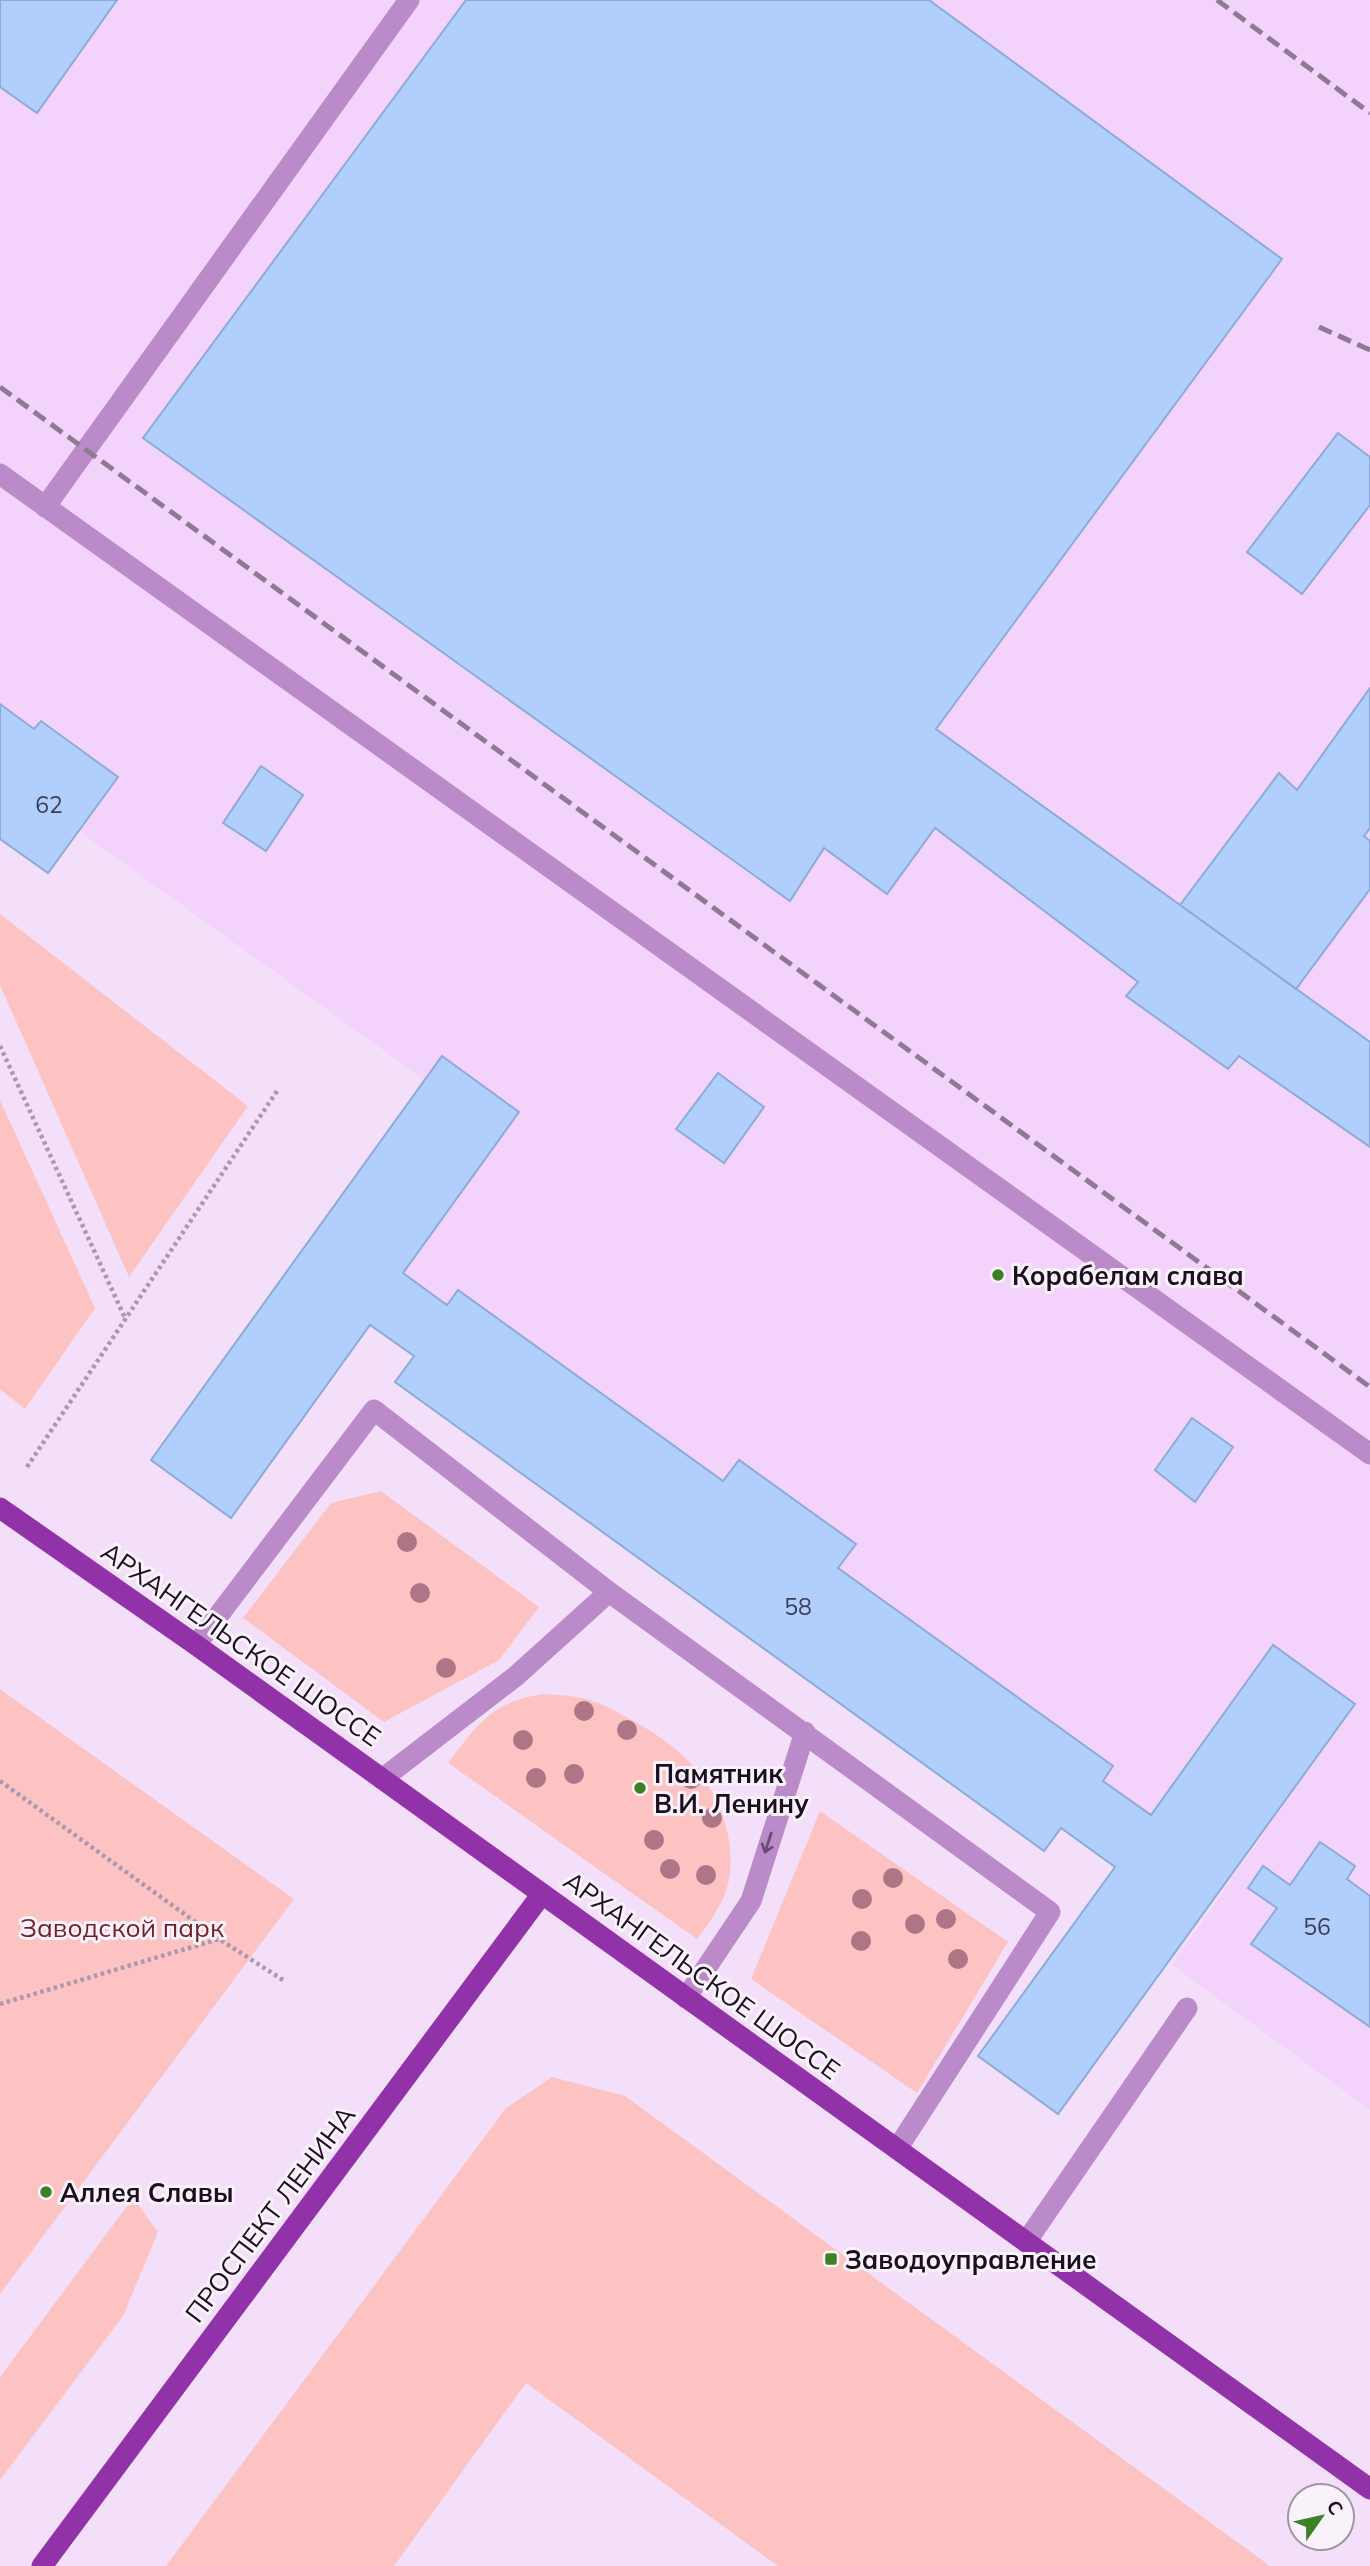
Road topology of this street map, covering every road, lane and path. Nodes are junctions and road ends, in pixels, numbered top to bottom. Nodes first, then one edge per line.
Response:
1 (409, 0) edge
2 (0, 474) edge
3 (45, 507) junction
4 (0, 1046) edge
5 (279, 1088) dead end
6 (125, 1318) junction
7 (1370, 1454) edge
8 (27, 1467) dead end
9 (0, 1508) edge
10 (609, 1592) junction
11 (196, 1645) junction
12 (805, 1732) junction
13 (382, 1779) junction
14 (0, 1782) edge
15 (542, 1894) junction
16 (219, 1939) junction
17 (283, 1980) dead end
18 (686, 1998) junction
19 (0, 2004) edge
20 (1187, 2008) dead end
21 (897, 2149) junction
22 (1026, 2242) junction
23 (1370, 2489) edge
24 (42, 2566) edge

1 - 3 lane
2 - 3 lane
3 - 7 lane
4 - 6 path
5 - 6 path
6 - 8 path
9 - 11 main road, АРХАНГЕЛЬСКОЕ ШОССЕ
10 - 11 lane
10 - 12 lane
10 - 13 lane
11 - 13 main road, АРХАНГЕЛЬСКОЕ ШОССЕ
12 -> 18 lane
12 - 21 lane
13 - 15 main road, АРХАНГЕЛЬСКОЕ ШОССЕ
14 - 16 path
15 - 18 main road, АРХАНГЕЛЬСКОЕ ШОССЕ
15 - 24 main road, ПРОСПЕКТ ЛЕНИНА
16 - 17 path
16 - 19 path
18 - 21 main road, АРХАНГЕЛЬСКОЕ ШОССЕ
20 - 22 lane
21 - 22 main road, АРХАНГЕЛЬСКОЕ ШОССЕ
22 - 23 main road, АРХАНГЕЛЬСКОЕ ШОССЕ

